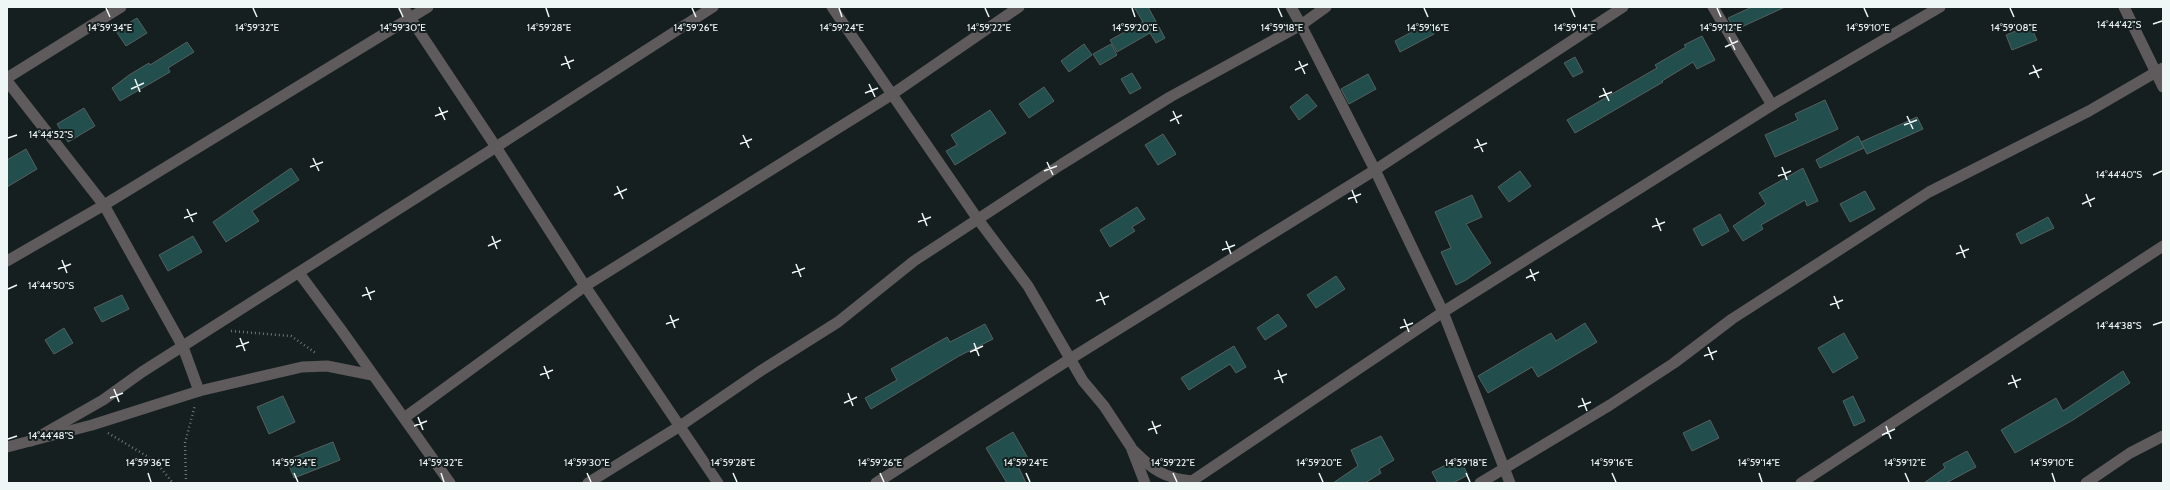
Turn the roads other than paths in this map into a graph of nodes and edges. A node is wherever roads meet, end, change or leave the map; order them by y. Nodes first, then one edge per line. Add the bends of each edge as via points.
1 (121, 7) edge
2 (403, 7) edge
3 (428, 7) edge
4 (713, 7) edge
5 (832, 7) edge
6 (1019, 7) edge
7 (1290, 7) edge
8 (1326, 7) edge
9 (1622, 7) edge
10 (1713, 7) edge
11 (1940, 7) edge
12 (2124, 7) edge
13 (410, 18) junction
14 (1301, 25) junction
15 (2160, 70) edge
16 (7, 78) edge
17 (7, 82) edge
18 (2163, 87) edge
19 (891, 95) junction
20 (1772, 105) junction
21 (496, 147) junction
22 (1375, 170) junction
23 (104, 205) junction
24 (977, 218) junction
25 (2163, 246) edge
26 (7, 261) edge
27 (299, 273) junction
28 (584, 286) junction
29 (1443, 312) junction
30 (183, 347) junction
31 (1070, 359) junction
32 (372, 375) junction
33 (199, 391) junction
34 (404, 418) junction
35 (680, 426) junction
36 (2163, 436) edge
37 (31, 440) junction
38 (7, 447) edge
39 (1131, 447) junction
40 (1503, 468) junction
41 (1190, 482) edge
42 (450, 483) edge
43 (588, 483) edge
44 (718, 483) edge
45 (876, 483) edge
46 (1145, 483) edge
47 (1480, 483) edge
48 (1510, 483) edge
49 (1801, 483) edge
50 (2086, 483) edge

1 - 16 street
2 - 13 street
3 - 13 street
4 - 21 street
5 - 19 street
6 - 19 street
7 - 14 street
8 - 14 street
9 - 22 street
10 - 20 street
11 - 20 street
12 - 15 street
13 - 21 street
13 - 23 street
14 - 22 street
14 - 24 street via 1170,97
15 - 18 street
15 - 40 street via 2089,112 1929,192 1732,319 1674,363 1610,405
17 - 23 street
19 - 24 street
19 - 28 street
20 - 29 street
21 - 27 street
21 - 28 street
22 - 29 street
22 - 31 street
23 - 26 street
23 - 30 street
24 - 31 street via 1028,286
24 - 35 street via 914,261 838,322
25 - 49 street
27 - 30 street
27 - 32 street
28 - 34 street
28 - 35 street
29 - 40 street
29 - 41 street
30 - 33 street
30 - 37 street via 103,400
31 - 39 street
31 - 45 street
32 - 33 street via 327,366 302,367
32 - 34 street
33 - 37 street via 92,425
34 - 42 street
35 - 43 street
35 - 44 street
36 - 50 street via 2130,453
37 - 38 street
39 - 41 street via 1162,474
39 - 46 street
40 - 47 street
40 - 48 street

